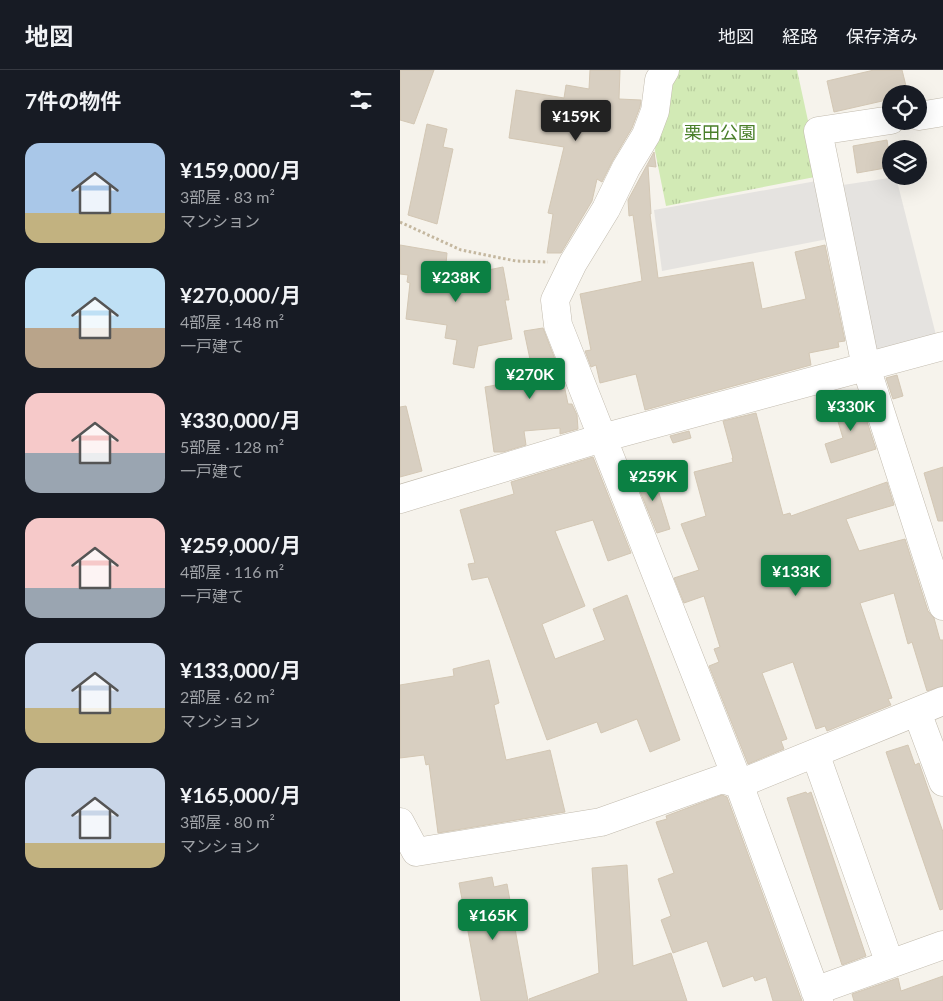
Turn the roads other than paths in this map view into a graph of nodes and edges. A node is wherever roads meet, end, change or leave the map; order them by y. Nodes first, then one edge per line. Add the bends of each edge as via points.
1 (665, 70) edge
2 (943, 112) edge
3 (927, 115) edge
4 (882, 121) edge
5 (943, 346) edge
6 (866, 367) junction
7 (602, 438) junction
8 (400, 499) edge
9 (943, 606) edge
10 (943, 701) edge
11 (917, 712) junction
12 (815, 753) junction
13 (943, 782) edge
14 (739, 784) junction
15 (400, 822) edge
16 (943, 945) edge
17 (890, 964) junction
18 (817, 996) edge

1 - 7 street via 659,80 655,111 646,135 554,300 558,325
2 - 3 street
4 - 6 street via 818,131
5 - 6 street
6 - 7 street
6 - 9 street
7 - 8 street
7 - 14 street
10 - 11 street
11 - 12 street
11 - 13 street
12 - 14 street
12 - 17 street
14 - 15 street via 722,779 601,822 416,852
14 - 18 street
16 - 17 street
17 - 18 street

